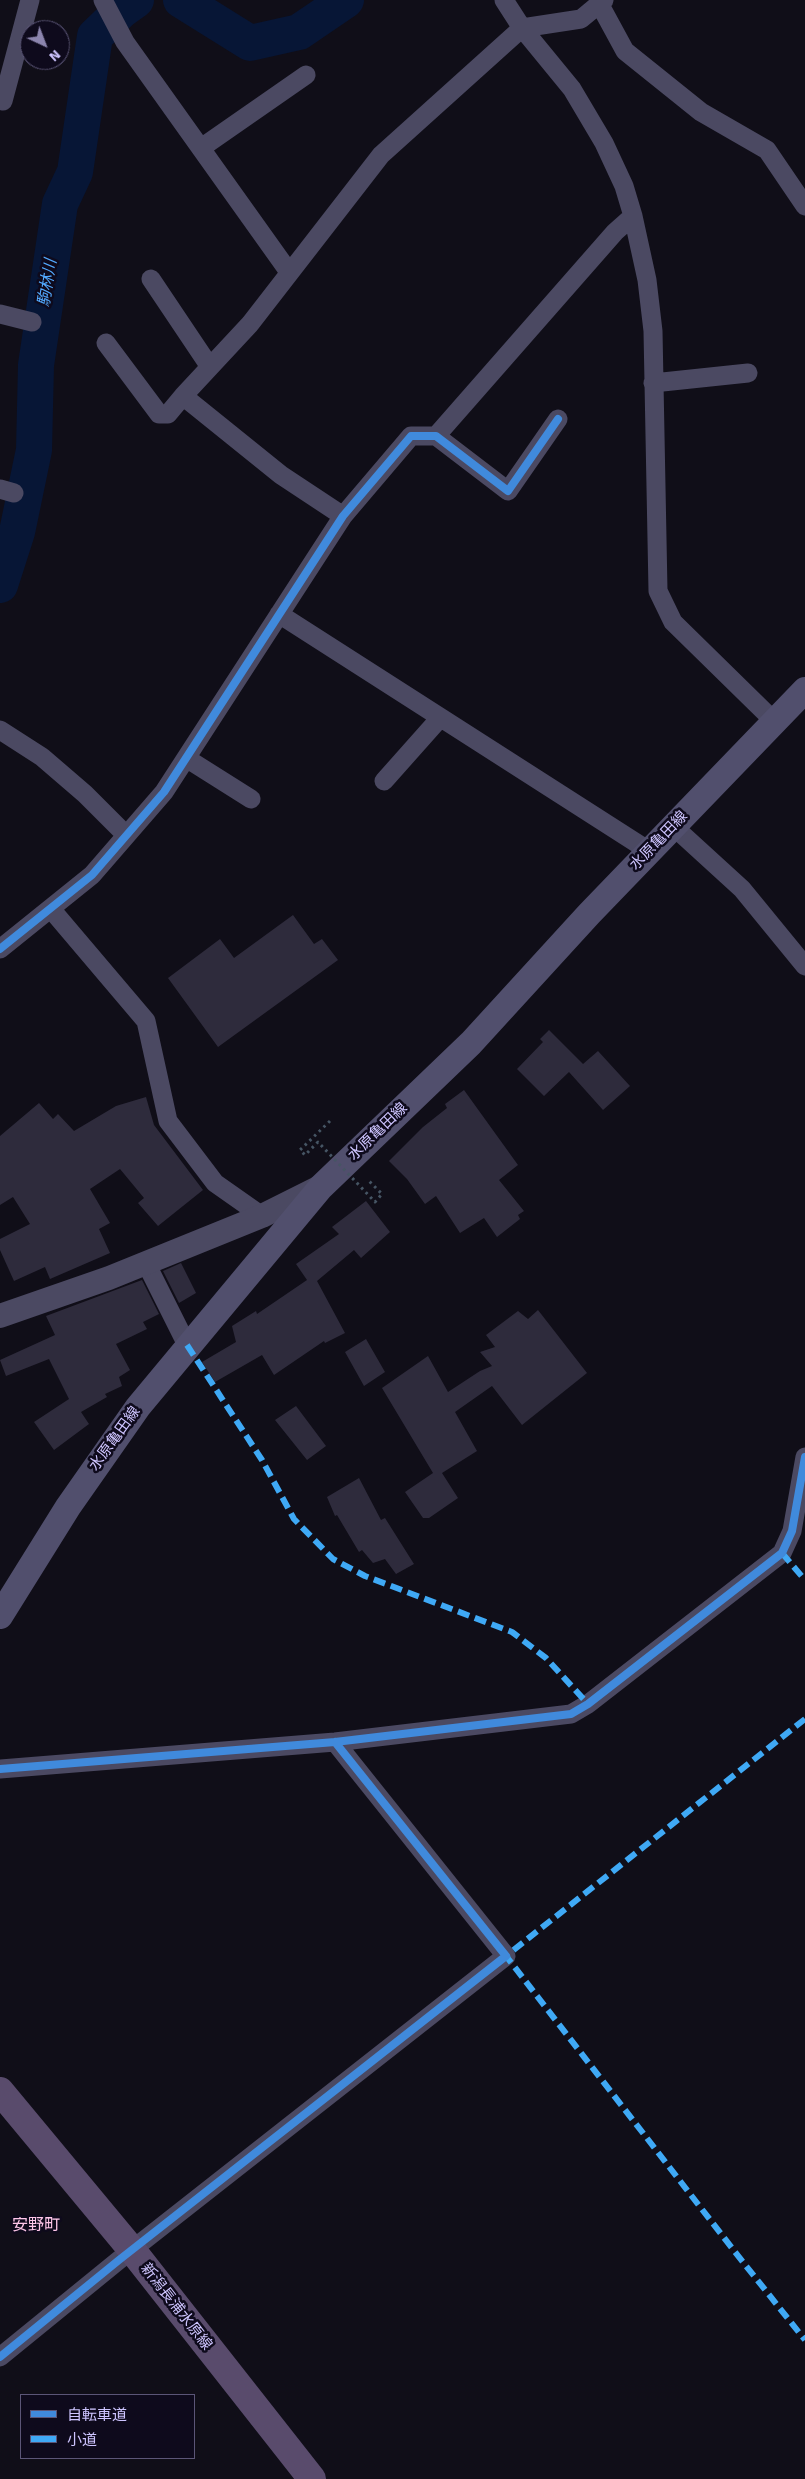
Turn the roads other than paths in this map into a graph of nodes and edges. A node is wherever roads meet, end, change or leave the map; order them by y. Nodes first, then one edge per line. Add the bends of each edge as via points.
1 (30, 0) edge
2 (504, 0) edge
3 (105, 3) edge
4 (602, 3) edge
5 (522, 28) junction
6 (306, 75) dead end
7 (3, 100) dead end
8 (201, 148) junction
9 (805, 206) edge
10 (633, 216) junction
11 (289, 272) junction
12 (151, 279) dead end
13 (0, 314) edge
14 (32, 322) dead end
15 (106, 344) dead end
16 (210, 367) junction
17 (748, 373) dead end
18 (653, 384) junction
19 (183, 396) junction
20 (558, 419) dead end
21 (436, 436) junction
22 (343, 516) junction
23 (279, 614) junction
24 (805, 690) edge
25 (440, 718) junction
26 (775, 722) junction
27 (0, 730) edge
28 (186, 758) junction
29 (384, 781) dead end
30 (251, 799) dead end
31 (673, 826) junction
32 (125, 834) junction
33 (649, 852) junction
34 (51, 909) junction
35 (0, 949) edge
36 (805, 966) edge
37 (321, 1187) junction
38 (262, 1216) junction
39 (146, 1263) junction
40 (0, 1316) edge
41 (187, 1345) junction
42 (805, 1457) edge
43 (0, 1616) edge
44 (335, 1742) junction
45 (0, 1769) edge
46 (0, 2091) edge
47 (132, 2250) junction
48 (0, 2357) edge
49 (312, 2479) edge

1 - 7 street
2 - 5 street
3 - 8 street via 125,42
4 - 5 street via 581,19
4 - 9 street via 625,51 701,112 767,150
5 - 10 street via 572,89 604,143 624,186
5 - 11 street via 381,155
6 - 8 street
8 - 11 street
10 - 18 street via 647,280 653,331
10 - 21 street via 615,232
11 - 16 street via 250,324
12 - 16 street
13 - 14 street
15 - 19 street via 159,414 168,414
16 - 19 street
17 - 18 street
18 - 26 street via 658,590 673,622
19 - 22 street via 281,475
20 - 21 street via 508,491
21 - 22 street via 411,436
22 - 23 street
23 - 25 street
23 - 28 street
24 - 26 main road, 水原亀田線
25 - 29 street
25 - 33 street
26 - 31 main road, 水原亀田線
27 - 32 street via 42,757 86,794
28 - 30 street
28 - 32 street via 164,792
31 - 33 main road, 水原亀田線
31 - 36 street via 742,889
32 - 34 street via 92,875
33 - 37 main road, 水原亀田線 via 538,967 471,1043
34 - 35 street
34 - 38 street via 146,1021 168,1121 215,1183
37 - 38 street
37 - 41 main road, 水原亀田線
38 - 39 street
39 - 40 street
39 - 41 street
41 - 43 main road, 水原亀田線 via 104,1452
42 - 44 street via 792,1531 782,1553 588,1704 571,1714
44 - 45 street
44 - 47 street via 506,1956
46 - 47 main road, 新潟長浦水原線
47 - 48 street
47 - 49 main road, 新潟長浦水原線

